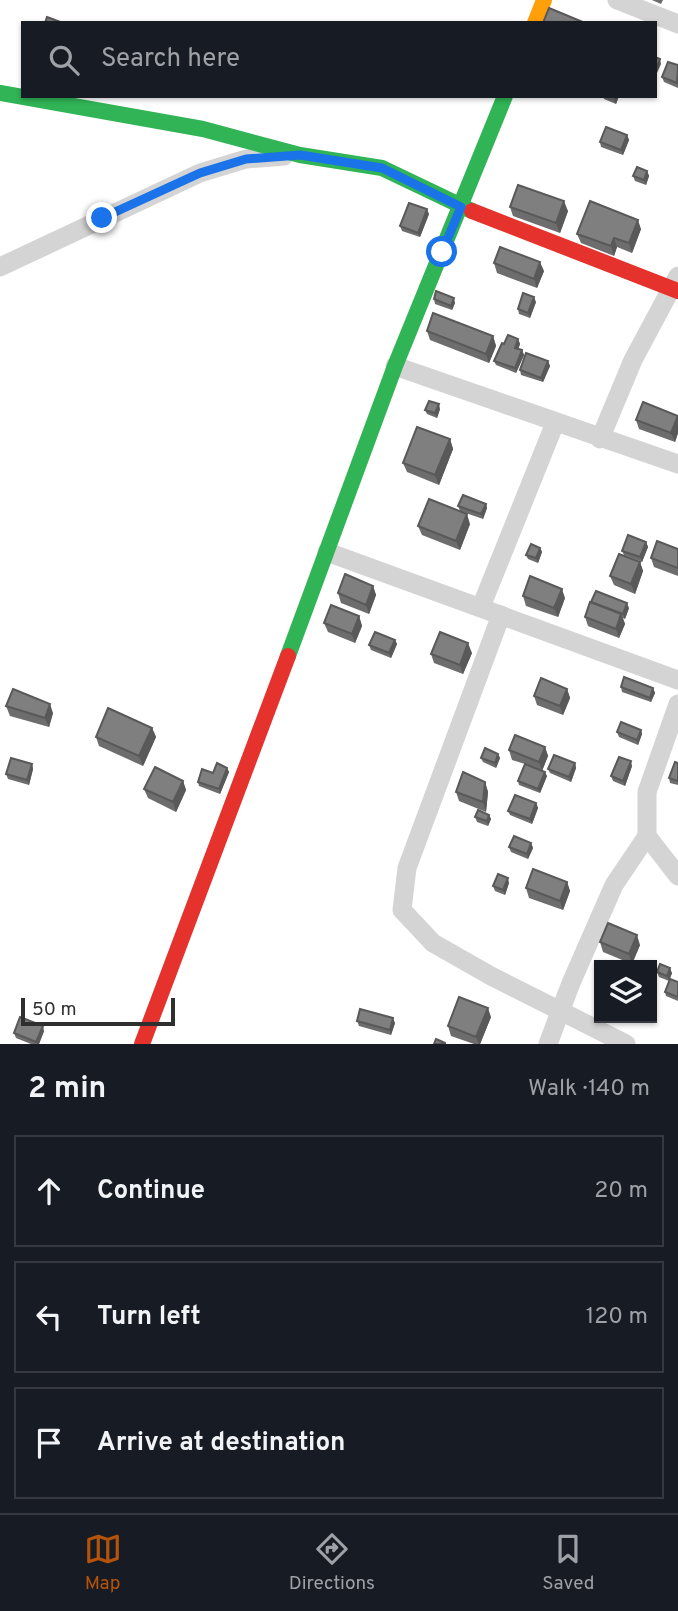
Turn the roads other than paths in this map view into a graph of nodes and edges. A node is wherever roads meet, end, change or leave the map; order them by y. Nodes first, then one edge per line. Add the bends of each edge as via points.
1 (544, 0) edge
2 (617, 0) edge
3 (536, 21) edge
4 (678, 24) edge
5 (0, 93) edge
6 (21, 97) edge
7 (28, 98) edge
8 (504, 98) edge
9 (300, 155) junction
10 (461, 207) junction
11 (0, 267) edge
12 (676, 285) edge
13 (394, 366) junction
14 (555, 423) junction
15 (600, 439) junction
16 (678, 464) edge
17 (327, 552) junction
18 (481, 607) junction
19 (501, 615) junction
20 (678, 680) edge
21 (678, 704) edge
22 (648, 836) junction
23 (678, 876) edge
24 (560, 1013) junction
25 (142, 1044) edge
26 (548, 1044) edge
27 (626, 1044) edge

1 - 3 street
2 - 4 street
5 - 6 street
7 - 9 street via 203,129
8 - 10 street
9 - 10 street via 382,168
9 - 11 street via 246,159 200,173
10 - 12 street
10 - 13 street
12 - 15 street via 633,360
13 - 14 street
13 - 17 street
14 - 15 street
14 - 18 street
15 - 16 street
17 - 18 street
17 - 25 street
18 - 19 street
19 - 20 street
19 - 24 street via 407,868 401,911 433,943
21 - 22 street via 647,792
22 - 23 street
22 - 24 street via 614,885
24 - 26 street
24 - 27 street

